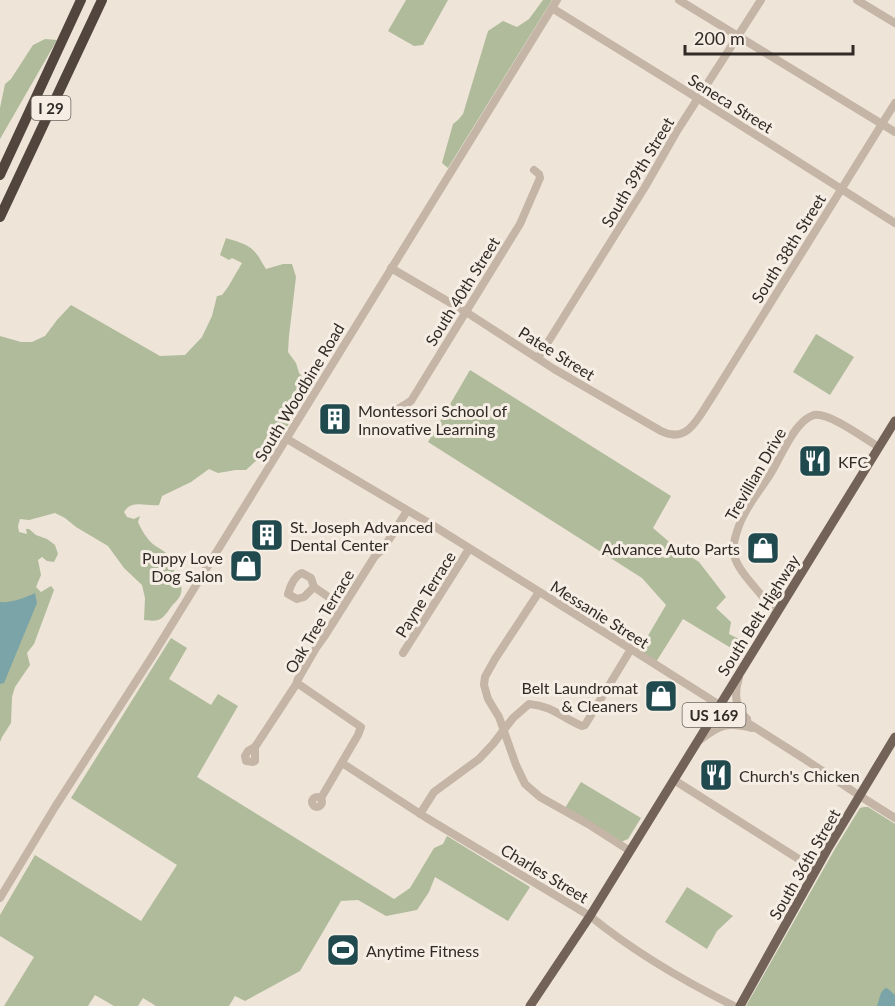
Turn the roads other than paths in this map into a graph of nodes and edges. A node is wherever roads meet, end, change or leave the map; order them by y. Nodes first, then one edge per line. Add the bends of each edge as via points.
1 (81, 0) edge
2 (102, 0) edge
3 (557, 0) edge
4 (680, 0) edge
5 (761, 0) edge
6 (857, 0) edge
7 (552, 8) junction
8 (895, 23) edge
9 (738, 36) junction
10 (699, 99) junction
11 (895, 103) edge
12 (882, 124) junction
13 (895, 132) edge
14 (534, 170) dead end
15 (0, 175) edge
16 (842, 188) junction
17 (0, 217) edge
18 (895, 223) edge
19 (391, 268) junction
20 (466, 312) junction
21 (538, 358) junction
22 (705, 408) joint
23 (386, 413) dead end
24 (895, 421) edge
25 (287, 438) junction
26 (879, 447) junction
27 (407, 511) junction
28 (469, 549) junction
29 (314, 587) dead end
30 (539, 592) junction
31 (343, 607) junction
32 (776, 615) junction
33 (631, 649) junction
34 (403, 653) dead end
35 (741, 670) junction
36 (297, 683) junction
37 (720, 705) junction
38 (504, 729) junction
39 (759, 730) junction
40 (895, 737) edge
41 (697, 742) junction
42 (255, 747) dead end
43 (342, 763) junction
44 (674, 780) junction
45 (860, 796) junction
46 (321, 798) dead end
47 (420, 814) junction
48 (895, 818) edge
49 (630, 851) junction
50 (816, 870) junction
51 (0, 898) edge
52 (590, 916) junction
53 (530, 1006) edge
54 (734, 1006) edge
55 (740, 1006) edge

1 - 15 highway, I 29
2 - 17 highway, I 29
3 - 7 street, South Woodbine Road
4 - 9 street
5 - 9 street, South 39th Street
6 - 8 street
7 - 10 street, Seneca Street
7 - 19 street, South Woodbine Road
9 - 10 street, South 39th Street
9 - 12 street
10 - 16 street, Seneca Street
10 - 21 street, South 39th Street
11 - 12 street, South 38th Street
12 - 13 street
12 - 16 street, South 38th Street
14 - 20 street, South 40th Street via 540,178 520,224
16 - 18 street, Seneca Street
16 - 22 street, South 38th Street
19 - 20 street, Patee Street
19 - 25 street, South Woodbine Road
20 - 21 street, Patee Street
20 - 23 street, South 40th Street via 411,401
21 - 22 street, Patee Street via 668,434 680,435 691,428
24 - 26 main road, South Belt Highway / US 169
25 - 27 street, Messanie Street
25 - 51 street, South Woodbine Road
26 - 32 main road, South Belt Highway / US 169
26 - 32 street, Trevillian Drive via 826,416 808,418 798,427 745,512 734,542 734,557
27 - 28 street, Messanie Street
27 - 31 street, Oak Tree Terrace
28 - 30 street, Messanie Street
28 - 34 street, Payne Terrace
29 - 31 street
30 - 33 street, Messanie Street
30 - 38 street via 485,676 488,699
31 - 36 street, Oak Tree Terrace
32 - 35 main road, South Belt Highway / US 169
33 - 37 street, Messanie Street
33 - 38 street via 585,725 529,704
35 - 37 main road, South Belt Highway / US 169
35 - 39 street via 736,701 744,717
36 - 42 street, Oak Tree Terrace
36 - 43 street via 361,727
37 - 39 street, Messanie Street
37 - 41 main road, South Belt Highway / US 169
38 - 47 street via 479,759 434,792
38 - 49 street via 525,784
39 - 41 street via 736,724 722,726
39 - 45 street, Messanie Street
40 - 45 main road, South 36th Street
41 - 44 main road, South Belt Highway / US 169
43 - 46 street
43 - 47 street, Charles Street
44 - 49 main road, South Belt Highway / US 169
44 - 50 street
45 - 48 street, Messanie Street
45 - 50 main road, South 36th Street
47 - 52 street, Charles Street
49 - 52 main road, South Belt Highway / US 169
50 - 55 main road, South 36th Street
52 - 53 main road, South Belt Highway / US 169
52 - 54 street, Charles Street via 663,967

